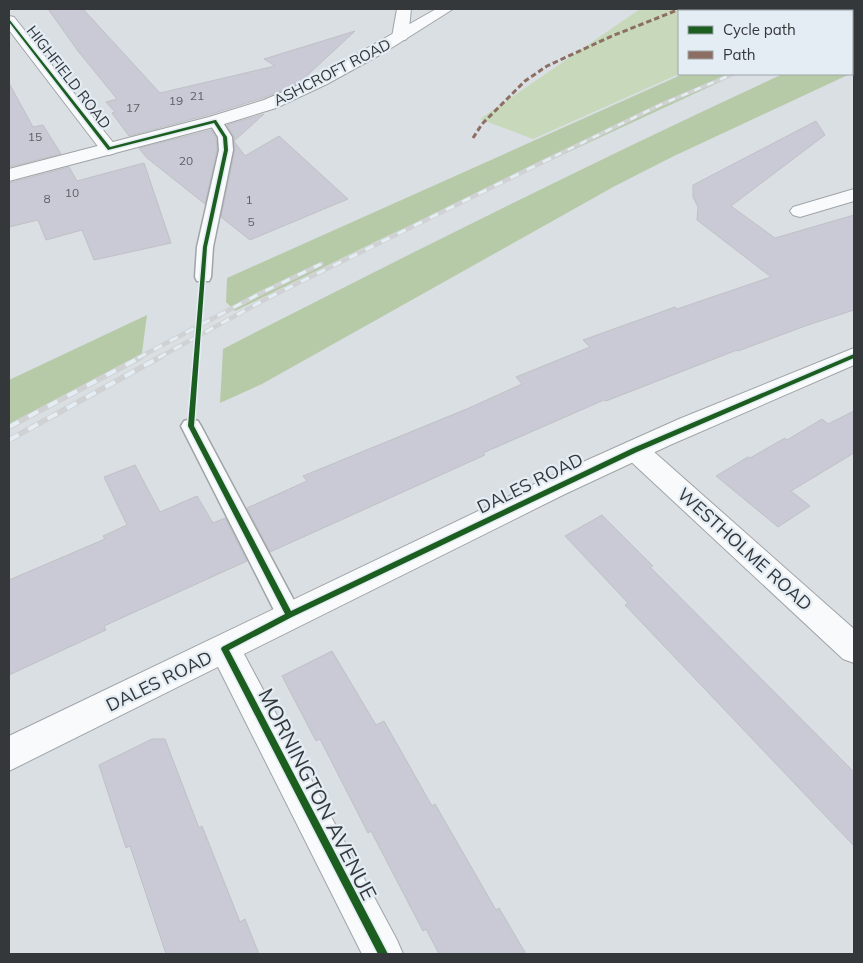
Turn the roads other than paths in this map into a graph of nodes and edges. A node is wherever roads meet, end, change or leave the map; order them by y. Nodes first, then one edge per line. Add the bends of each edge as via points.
1 (404, 9) edge
2 (446, 9) edge
3 (9, 20) edge
4 (400, 37) junction
5 (215, 122) junction
6 (109, 149) junction
7 (9, 175) edge
8 (854, 194) edge
9 (800, 211) dead end
10 (203, 277) dead end
11 (854, 356) edge
12 (191, 426) dead end
13 (635, 450) junction
14 (289, 615) junction
15 (225, 649) junction
16 (854, 649) edge
17 (9, 754) edge
18 (383, 954) edge

1 - 4 street
2 - 4 street, ASHCROFT ROAD
3 - 6 street, HIGHFIELD ROAD
4 - 5 street, ASHCROFT ROAD via 292,95
5 - 6 street, ASHCROFT ROAD
5 - 10 lane via 225,137 226,150 205,248
6 - 7 street, ASHCROFT ROAD
8 - 9 street
11 - 13 street, DALES ROAD
12 - 14 lane
13 - 14 street, DALES ROAD
13 - 16 street, WESTHOLME ROAD
14 - 15 street, DALES ROAD
15 - 17 street, DALES ROAD
15 - 18 street, MORNINGTON AVENUE

